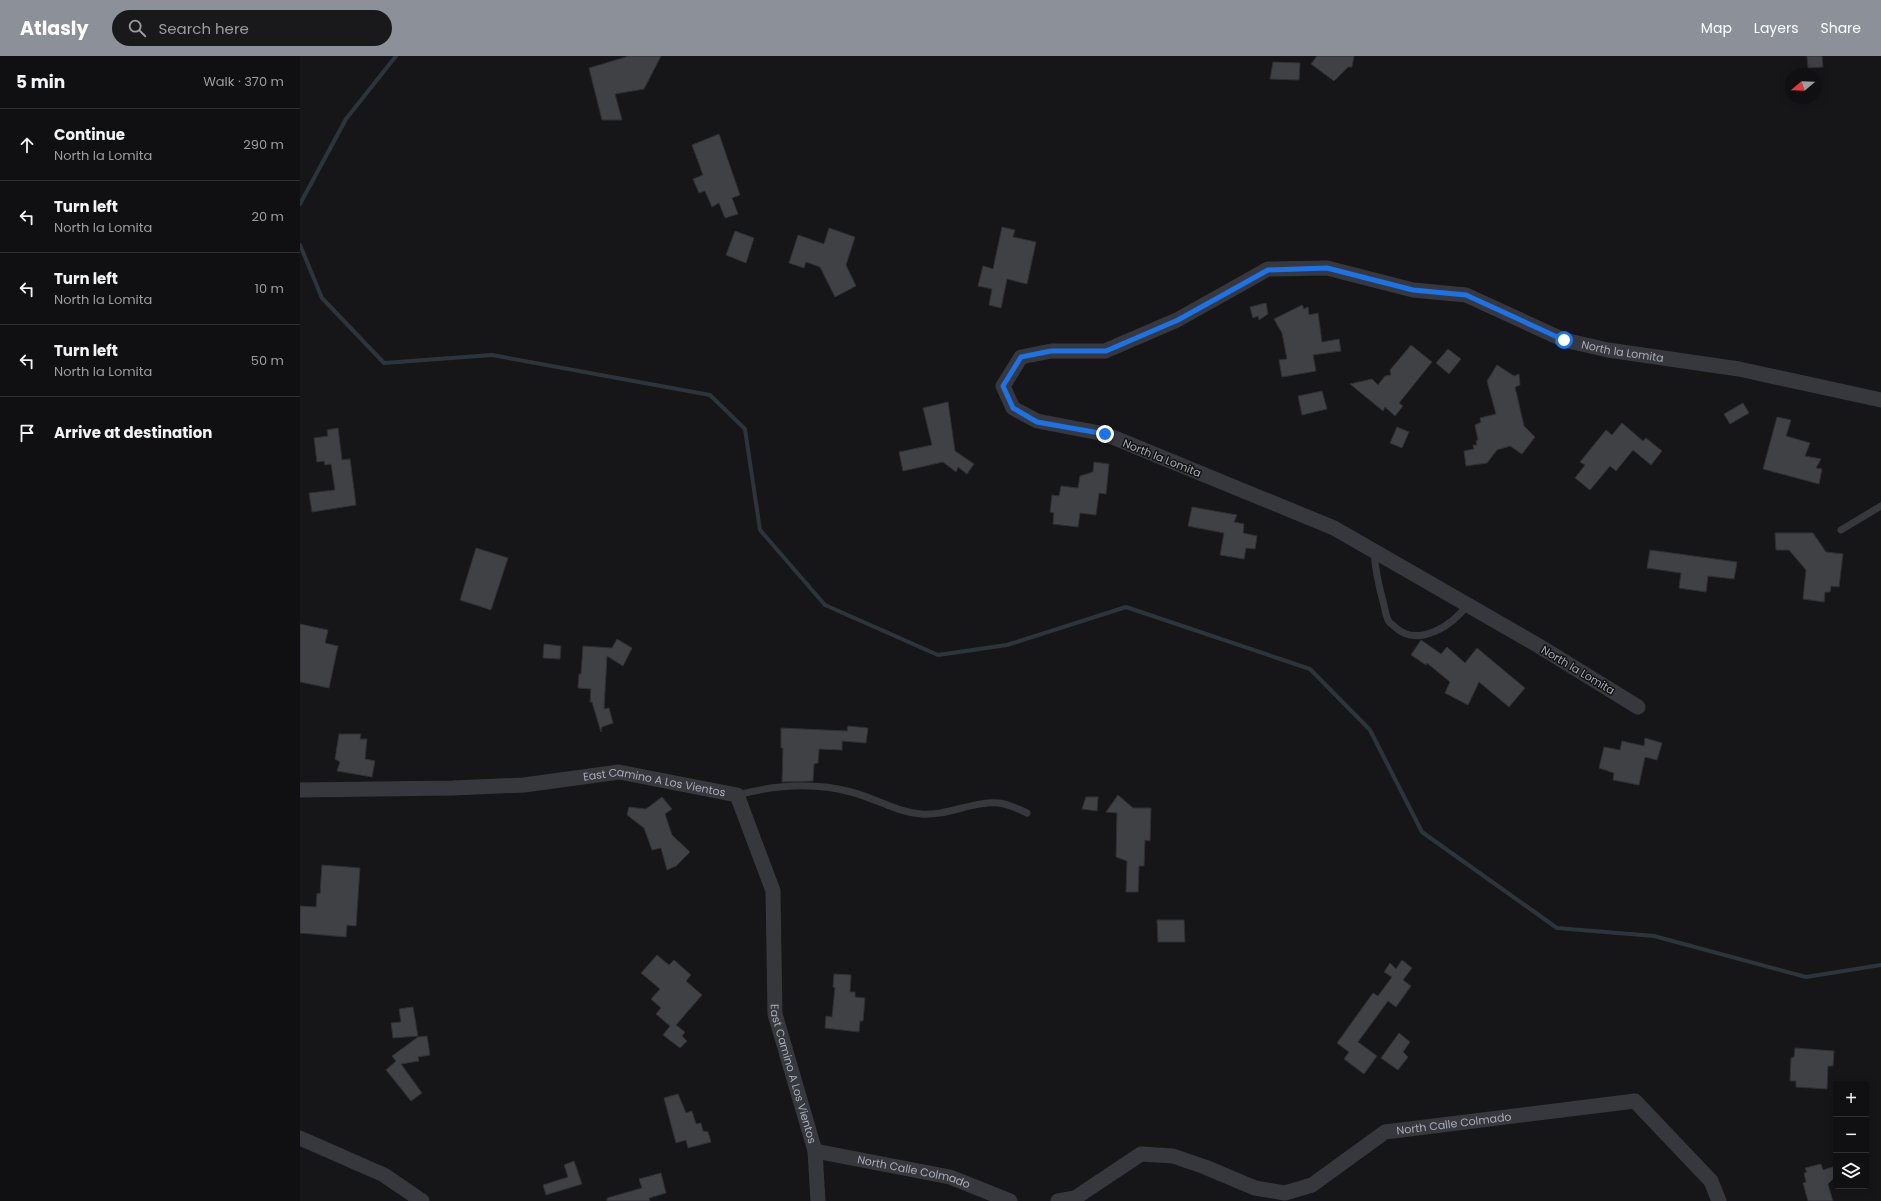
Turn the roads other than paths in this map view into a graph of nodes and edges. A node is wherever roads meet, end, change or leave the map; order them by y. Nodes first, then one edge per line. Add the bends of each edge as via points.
1 (1881, 400) edge
2 (1881, 506) edge
3 (1841, 530) dead end
4 (1374, 551) junction
5 (1467, 605) junction
6 (1638, 707) dead end
7 (300, 790) edge
8 (737, 795) junction
9 (1027, 813) dead end
10 (300, 1138) edge
11 (816, 1151) junction
12 (422, 1201) edge
13 (818, 1201) edge
14 (1010, 1201) edge
15 (1058, 1201) edge
16 (1719, 1201) edge

1 - 4 street, North la Lomita via 1739,369 1608,350 1564,340 1466,295 1413,290 1327,268 1268,270 1178,320 1106,351 1051,351 1021,357 1003,386 1013,408 1037,422 1105,434 1334,528
2 - 3 lane
4 - 5 street, North la Lomita
4 - 5 lane via 1375,573 1388,621 1400,632 1413,635 1430,634 1461,615
5 - 6 street, North la Lomita
7 - 8 street, East Camino A Los Vientos via 524,785 619,772
8 - 9 lane via 763,788 804,786 852,792 898,809 920,814 941,814 986,803 1000,803
8 - 11 street, East Camino A Los Vientos via 773,891 775,1014
10 - 12 street via 384,1175
11 - 13 street, East Camino A Los Vientos
11 - 14 street, North Calle Colmado via 950,1178
15 - 16 street, North Calle Colmado via 1075,1198 1141,1154 1173,1156 1255,1188 1285,1193 1312,1185 1385,1132 1635,1101 1711,1181

